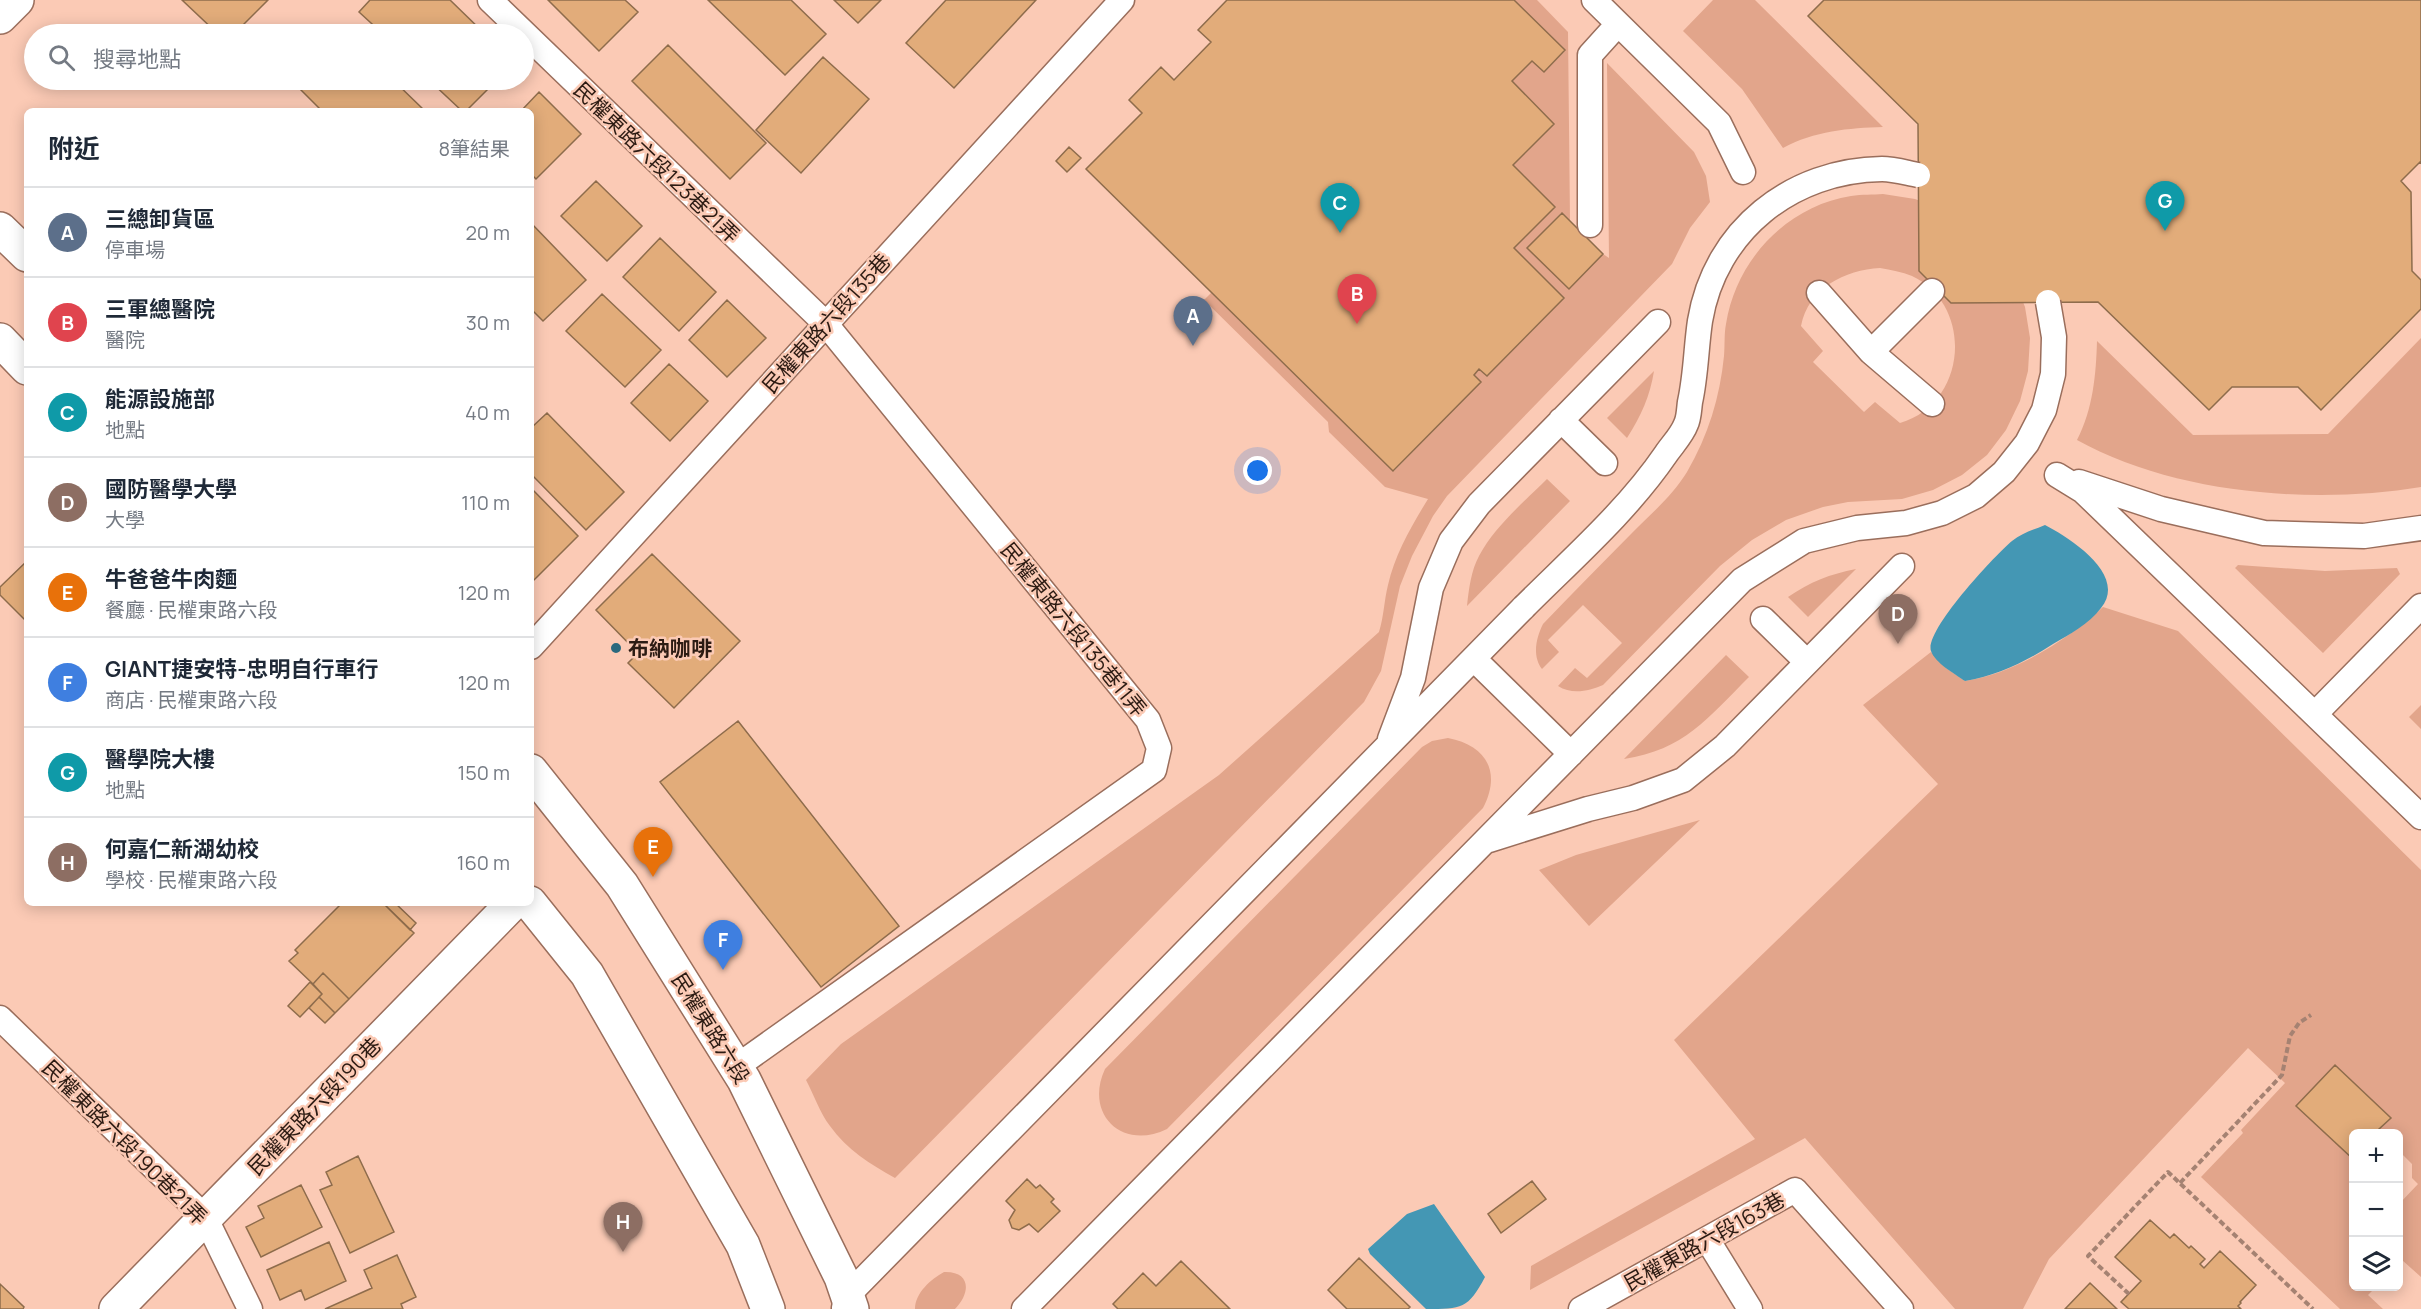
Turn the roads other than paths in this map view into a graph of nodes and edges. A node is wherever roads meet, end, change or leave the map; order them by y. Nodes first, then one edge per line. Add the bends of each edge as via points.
1 (17, 0) edge
2 (490, 0) edge
3 (1122, 0) edge
4 (1594, 0) edge
5 (0, 17) edge
6 (515, 24) edge
7 (1618, 24) junction
8 (534, 42) edge
9 (1743, 172) dead end
10 (1918, 175) dead end
11 (1590, 225) dead end
12 (0, 228) edge
13 (24, 252) edge
14 (1932, 291) dead end
15 (1819, 293) dead end
16 (2049, 302) dead end
17 (1658, 322) dead end
18 (825, 323) junction
19 (0, 340) edge
20 (1871, 352) junction
21 (24, 365) edge
22 (1932, 404) dead end
23 (1562, 420) junction
24 (1605, 463) dead end
25 (2421, 528) edge
26 (1902, 566) dead end
27 (2421, 606) edge
28 (1763, 619) dead end
29 (534, 644) edge
30 (1474, 659) junction
31 (1807, 662) junction
32 (2315, 714) junction
33 (1387, 747) junction
34 (1571, 754) junction
35 (534, 775) edge
36 (2421, 817) edge
37 (1484, 842) junction
38 (510, 906) edge
39 (532, 906) edge
40 (0, 1018) edge
41 (736, 1067) junction
42 (205, 1217) junction
43 (1707, 1239) junction
44 (847, 1305) edge
45 (116, 1309) edge
46 (250, 1309) edge
47 (768, 1309) edge
48 (1024, 1309) edge
49 (1581, 1309) edge
50 (1750, 1309) edge
51 (1901, 1309) edge

1 - 5 main road
2 - 6 lane, 民權東路六段123巷21弄
3 - 18 lane, 民權東路六段135巷
4 - 7 lane
7 - 9 lane via 1719,123
7 - 11 lane via 1590,55
8 - 18 lane, 民權東路六段123巷21弄
10 - 30 lane, bridge via 1884,169 1847,172 1811,181 1778,198 1749,222 1726,251 1710,284 1700,320 1686,424 1645,484
12 - 13 main road
14 - 20 lane
15 - 20 lane
16 - 34 lane, bridge via 2055,337 2053,374 2044,410 2027,443 2004,472 1976,496 1942,513 1804,541 1742,580
17 - 23 lane
18 - 29 lane, 民權東路六段135巷
18 - 41 lane, 民權東路六段135巷11弄 via 1148,720 1159,748 1154,770
19 - 21 main road
20 - 22 lane
23 - 24 lane
23 - 33 lane via 1479,504 1451,541 1431,588 1413,678
25 - 32 lane via 2364,536 2264,533 2161,509 2056,475 2083,491
26 - 31 lane
27 - 32 lane
28 - 31 lane
30 - 33 lane
30 - 34 lane
31 - 37 lane via 1725,746 1683,780
32 - 36 lane
33 - 44 lane
34 - 37 lane
35 - 41 main road, 民權東路六段 via 622,885
37 - 48 lane
38 - 42 main road, 民權東路六段190巷
39 - 47 main road via 587,974 743,1245
40 - 42 lane, 民權東路六段190巷21弄
41 - 44 main road, 民權東路六段 via 841,1276
42 - 45 main road, 民權東路六段190巷
42 - 46 lane, 民權東路六段190巷21弄
43 - 49 lane, 民權東路六段163巷
43 - 50 lane
43 - 51 lane, 民權東路六段163巷 via 1795,1190

